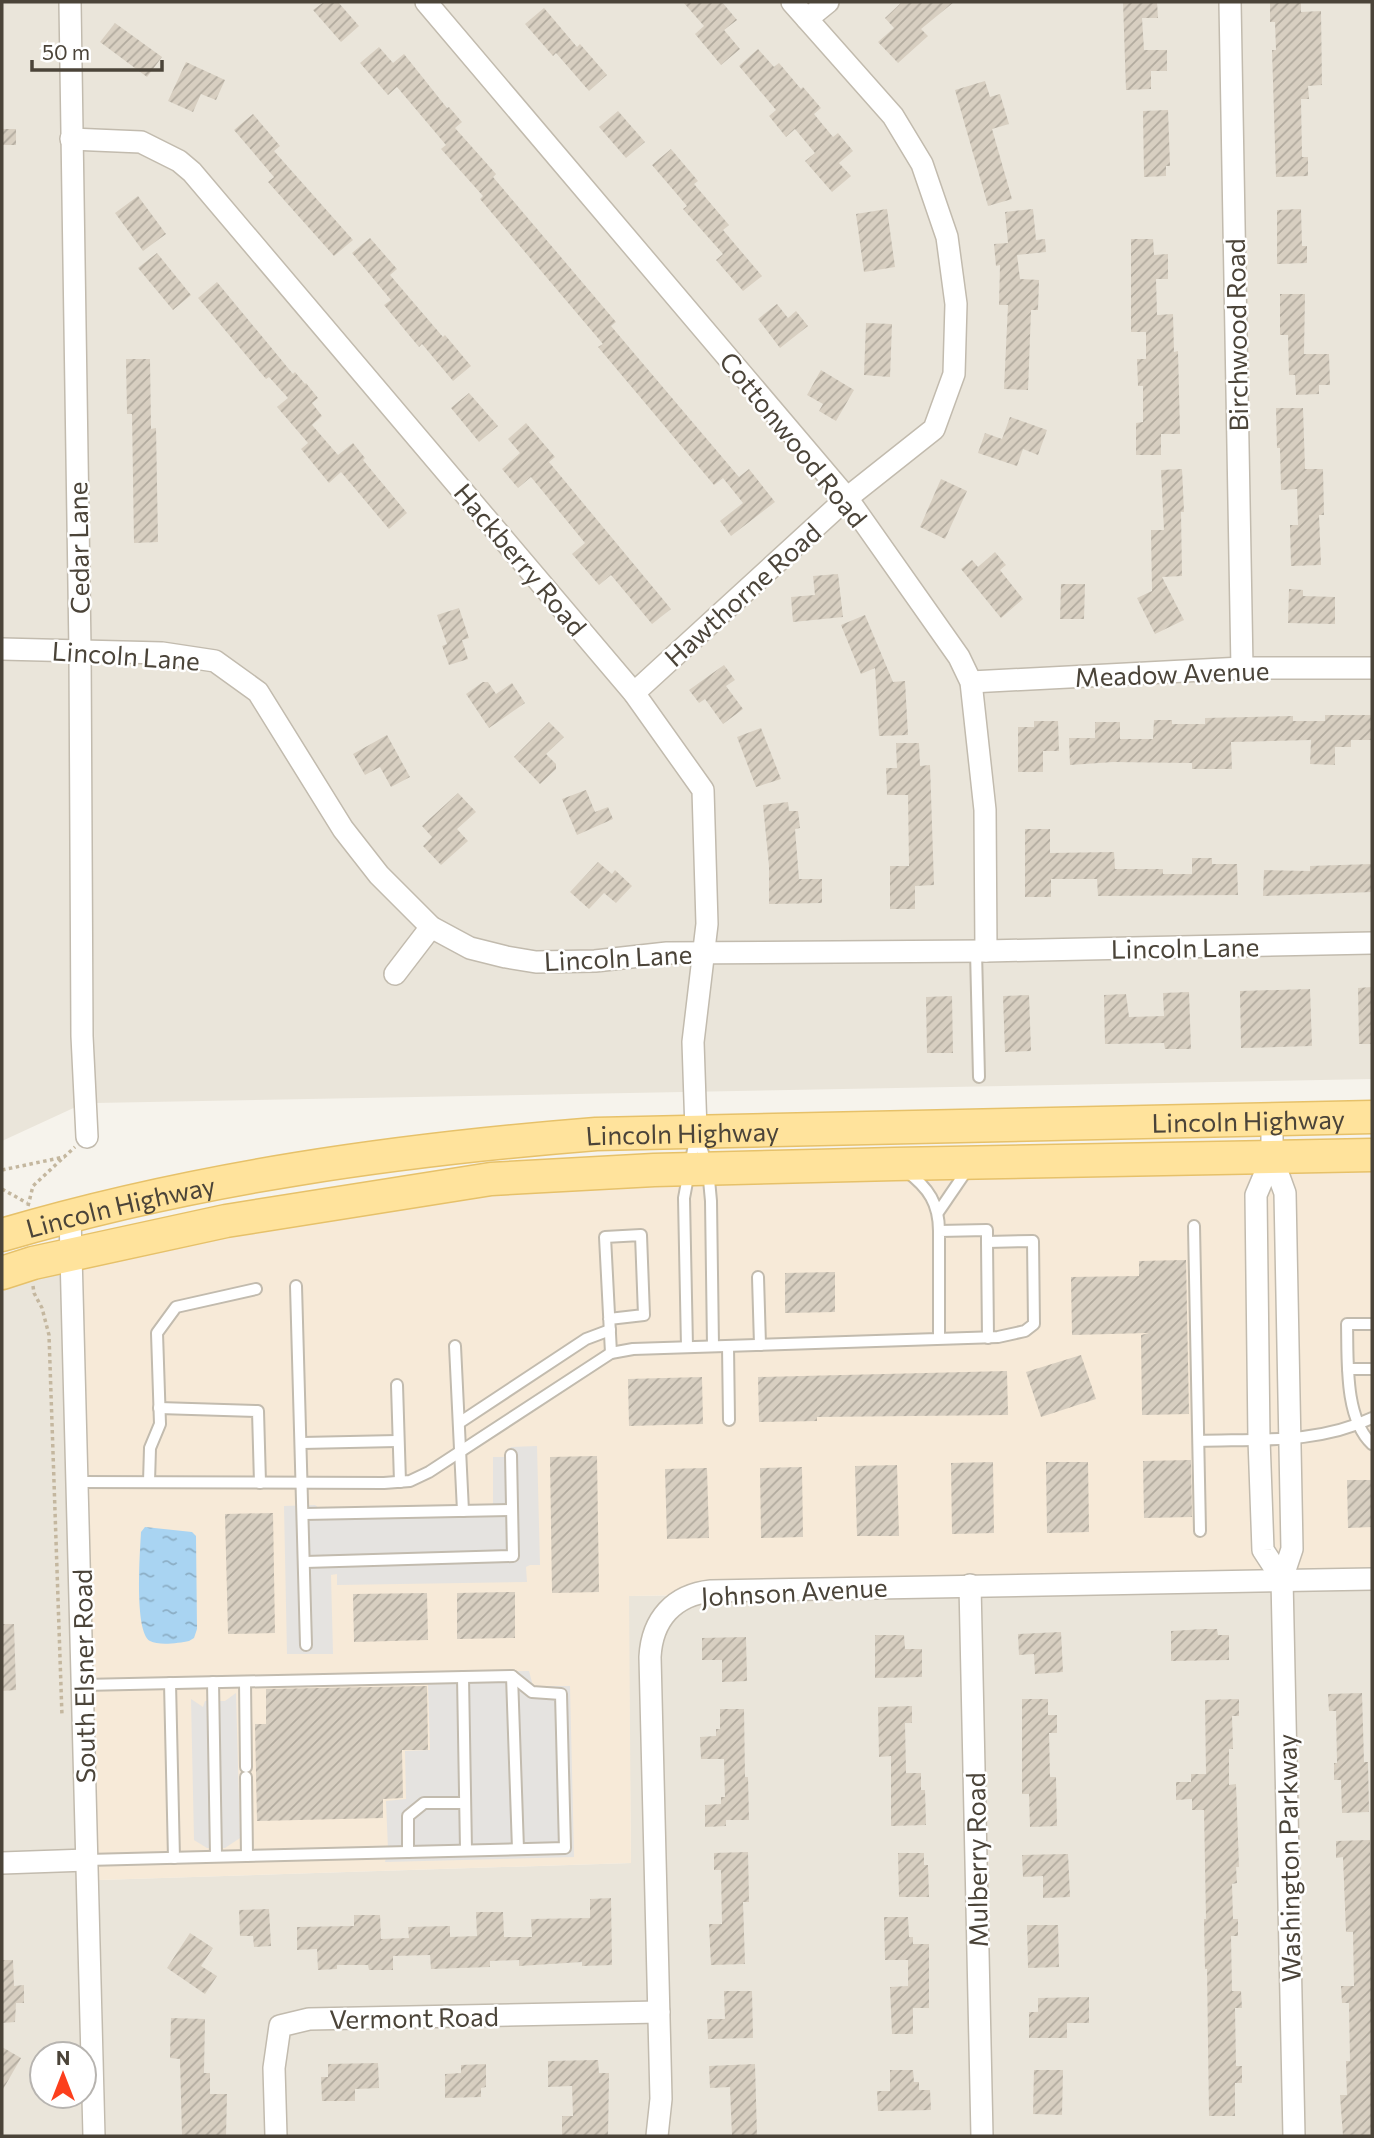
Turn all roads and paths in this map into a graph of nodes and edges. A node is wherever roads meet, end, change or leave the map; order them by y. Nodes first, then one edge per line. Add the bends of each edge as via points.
1 (71, 2) edge
2 (426, 2) edge
3 (792, 2) edge
4 (828, 2) edge
5 (1230, 2) edge
6 (807, 19) junction
7 (71, 139) junction
8 (847, 498) junction
9 (2, 649) edge
10 (80, 650) junction
11 (1372, 667) edge
12 (1242, 668) junction
13 (971, 682) junction
14 (634, 692) junction
15 (431, 927) junction
16 (1372, 943) edge
17 (981, 951) junction
18 (705, 953) junction
19 (395, 974) dead end
20 (979, 1077) dead end
21 (1372, 1117) edge
22 (1272, 1120) junction
23 (696, 1131) junction
24 (87, 1137) joint
25 (1372, 1156) edge
26 (64, 1157) junction
27 (1272, 1157) junction
28 (974, 1162) junction
29 (895, 1164) junction
30 (699, 1169) junction
31 (2, 1170) edge
32 (2, 1189) edge
33 (939, 1211) junction
34 (70, 1216) junction
35 (1194, 1226) dead end
36 (939, 1231) junction
37 (2, 1235) edge
38 (988, 1242) junction
39 (71, 1254) junction
40 (2, 1273) edge
41 (758, 1277) dead end
42 (296, 1286) dead end
43 (256, 1289) dead end
44 (34, 1293) dead end
45 (610, 1324) junction
46 (1372, 1324) edge
47 (988, 1338) junction
48 (939, 1339) junction
49 (760, 1345) junction
50 (455, 1346) dead end
51 (713, 1346) junction
52 (728, 1346) junction
53 (687, 1347) junction
54 (611, 1353) junction
55 (1348, 1369) junction
56 (1372, 1369) edge
57 (397, 1385) dead end
58 (159, 1408) junction
59 (1372, 1418) edge
60 (729, 1420) dead end
61 (459, 1423) junction
62 (1359, 1424) junction
63 (1259, 1439) junction
64 (1288, 1439) junction
65 (1199, 1440) junction
66 (397, 1441) junction
67 (302, 1443) junction
68 (1372, 1444) edge
69 (460, 1451) junction
70 (511, 1455) dead end
71 (79, 1482) junction
72 (149, 1482) junction
73 (400, 1482) junction
74 (260, 1483) junction
75 (303, 1483) junction
76 (512, 1510) junction
77 (463, 1511) junction
78 (304, 1514) junction
79 (1200, 1531) dead end
80 (305, 1562) junction
81 (1282, 1579) junction
82 (1372, 1579) edge
83 (970, 1584) junction
84 (306, 1645) dead end
85 (512, 1676) junction
86 (463, 1677) junction
87 (213, 1682) junction
88 (245, 1682) junction
89 (170, 1683) junction
90 (83, 1685) junction
91 (62, 1723) dead end
92 (465, 1803) junction
93 (518, 1849) junction
94 (466, 1850) junction
95 (408, 1852) junction
96 (216, 1856) junction
97 (247, 1856) junction
98 (174, 1858) junction
99 (87, 1860) junction
100 (2, 1863) edge
101 (659, 2012) junction
102 (94, 2136) edge
103 (276, 2136) edge
104 (657, 2136) edge
105 (982, 2136) edge
106 (1294, 2136) edge

1 - 7 street, Cedar Lane
2 - 8 street, Cottonwood Road
3 - 6 street, Hawthorne Road
4 - 6 street
5 - 12 street, Birchwood Road
6 - 8 street, Hawthorne Road via 893,116 922,164 947,237 956,304 954,374 934,429
7 - 10 street, Cedar Lane
7 - 14 street, Hackberry Road via 141,142 192,172
8 - 13 street, Cottonwood Road via 959,657
8 - 14 street, Hawthorne Road
9 - 10 street, Lincoln Lane
10 - 15 street, Lincoln Lane via 162,653 215,661 258,692 343,829
10 - 24 street, Cedar Lane via 82,1036
11 - 12 street, Meadow Avenue
12 - 13 street, Meadow Avenue
13 - 17 street, Cottonwood Road via 985,810
14 - 18 street, Hackberry Road via 703,790
15 - 18 street, Lincoln Lane via 470,948 536,962
15 - 19 street
16 - 17 street, Lincoln Lane
17 - 18 street, Lincoln Lane
17 - 20 lane
18 - 23 street, Hackberry Road via 693,1042
21 - 22 main road, Lincoln Highway
22 - 23 main road, Lincoln Highway
22 - 27 street, Washington Parkway
23 - 30 lane
23 - 30 lane
23 - 34 main road, Lincoln Highway via 481,1143 231,1180
24 - 26 path
25 - 27 main road, Lincoln Highway
26 - 31 path
26 - 32 path via 33,1186 27,1203
27 - 28 main road, Lincoln Highway
27 - 63 street, Washington Parkway via 1256,1195
27 - 64 street, Washington Parkway via 1285,1193
28 - 29 main road, Lincoln Highway
28 - 33 lane
29 - 30 main road, Lincoln Highway
29 - 33 lane via 919,1181
30 - 39 main road, Lincoln Highway via 491,1179 226,1221
30 - 51 lane via 711,1201
30 - 53 lane via 684,1198
33 - 36 lane
34 - 37 main road, Lincoln Highway
34 - 39 street, South Elsner Road
35 - 65 lane
36 - 38 lane via 988,1230
36 - 48 lane
38 - 47 lane
38 - 47 lane via 1033,1241 1034,1324 1025,1331
39 - 40 main road, Lincoln Highway
39 - 71 street, South Elsner Road
41 - 49 lane
42 - 67 lane
43 - 58 lane via 176,1307 157,1333
44 - 91 path via 49,1335
45 - 45 lane via 605,1237 641,1236 644,1315
45 - 54 lane
45 - 61 lane
46 - 55 lane via 1347,1324
47 - 48 lane
48 - 49 lane
49 - 52 lane
50 - 61 lane
51 - 52 lane
51 - 53 lane
52 - 60 lane
53 - 54 lane
54 - 69 lane
55 - 56 lane
55 - 62 lane
57 - 66 lane
58 - 72 lane via 160,1424 150,1448
58 - 74 lane via 258,1410
59 - 62 lane
61 - 69 lane
62 - 64 lane via 1329,1434
62 - 68 lane
63 - 64 lane
63 - 65 lane
63 - 81 street, Washington Parkway via 1263,1550
64 - 81 street, Washington Parkway via 1292,1549
65 - 79 lane
66 - 67 lane
66 - 73 lane
67 - 75 lane
69 - 73 lane via 429,1472
69 - 77 lane
70 - 76 lane
71 - 72 lane
71 - 90 street, South Elsner Road
72 - 74 lane
73 - 75 lane
74 - 75 lane
75 - 78 lane
76 - 77 lane
76 - 80 lane via 513,1556
77 - 78 lane
78 - 80 lane
80 - 84 lane
81 - 82 street, Johnson Avenue
81 - 83 street, Johnson Avenue
81 - 106 street, Washington Parkway
83 - 101 street, Johnson Avenue via 711,1591 683,1598 659,1620 650,1657
83 - 105 street, Mulberry Road
85 - 86 lane
85 - 93 lane
85 - 93 lane via 532,1692 561,1694 565,1848
86 - 88 lane
86 - 92 lane
87 - 88 lane
87 - 89 lane
87 - 96 lane
88 - 97 lane
89 - 90 lane
89 - 98 lane
90 - 99 street, South Elsner Road
92 - 94 lane
92 - 95 lane via 418,1806 408,1816
93 - 94 lane
94 - 95 lane
95 - 97 lane
96 - 97 lane
96 - 98 lane
98 - 99 lane
99 - 100 street
99 - 102 street, South Elsner Road
101 - 103 street, Vermont Road via 309,2019 280,2026 274,2068
101 - 104 street, Johnson Avenue

